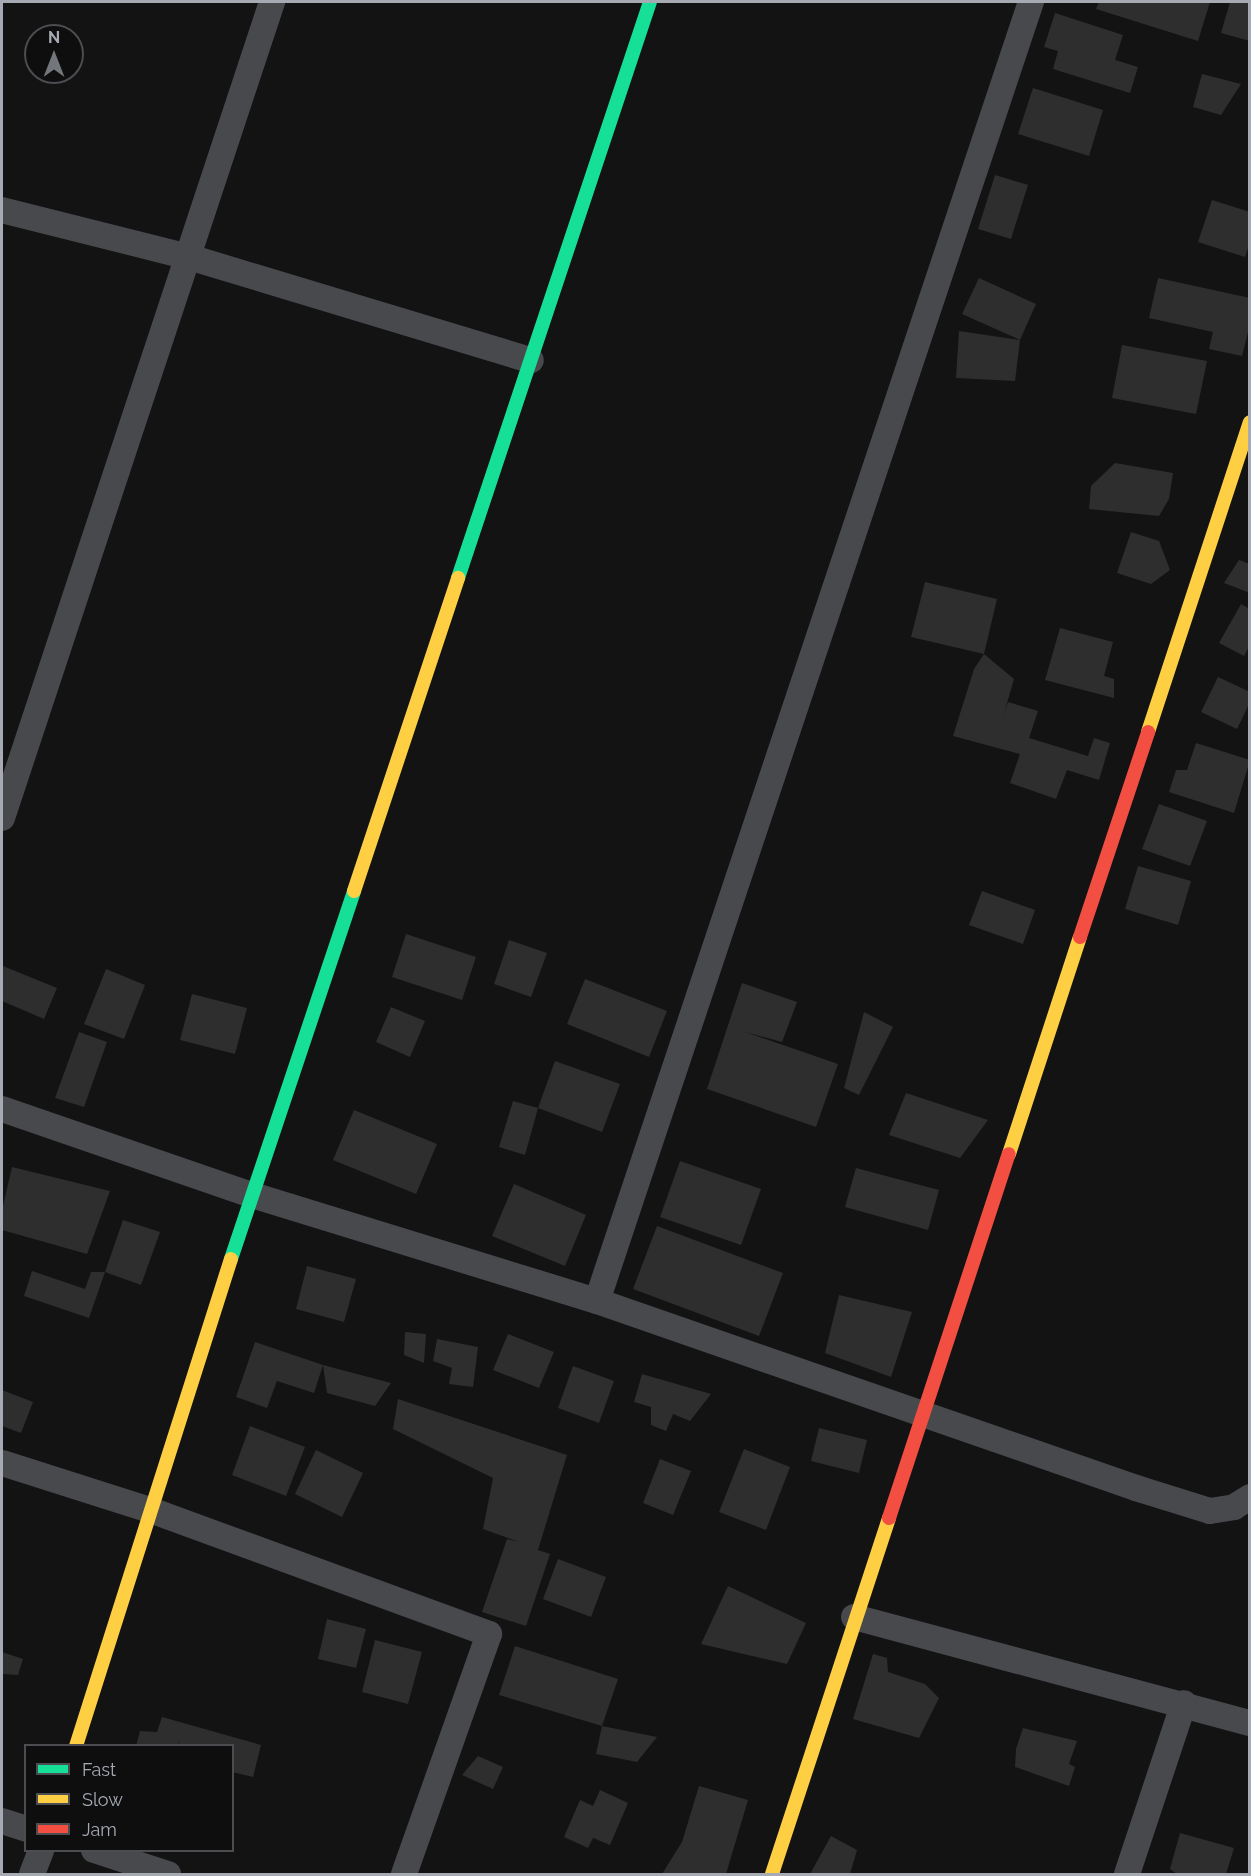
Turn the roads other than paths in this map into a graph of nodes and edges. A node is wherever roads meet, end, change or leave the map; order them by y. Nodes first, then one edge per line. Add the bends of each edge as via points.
1 (272, 2) edge
2 (650, 2) edge
3 (1031, 2) edge
4 (2, 210) edge
5 (189, 257) junction
6 (531, 360) junction
7 (1250, 422) edge
8 (2, 818) edge
9 (2, 1108) edge
10 (252, 1195) junction
11 (597, 1301) junction
12 (923, 1417) junction
13 (2, 1463) edge
14 (1250, 1497) edge
15 (153, 1511) junction
16 (854, 1617) junction
17 (1184, 1703) junction
18 (1250, 1723) edge
19 (77, 1744) edge
20 (2, 1821) edge
21 (24, 1828) edge
22 (41, 1852) edge
23 (97, 1852) edge
24 (32, 1875) edge
25 (168, 1875) edge
26 (404, 1875) edge
27 (772, 1875) edge
28 (1127, 1875) edge

1 - 5 street
2 - 6 street
3 - 11 street
4 - 5 street
5 - 6 street
5 - 8 street
6 - 10 street
7 - 12 street
9 - 10 street
10 - 11 street
10 - 15 street
11 - 12 street
12 - 14 street via 1210,1511 1234,1507
12 - 16 street
13 - 15 street
15 - 19 street
15 - 26 street via 489,1634
16 - 17 street
16 - 27 street
17 - 18 street
17 - 28 street
20 - 21 street
22 - 24 street
23 - 25 street

